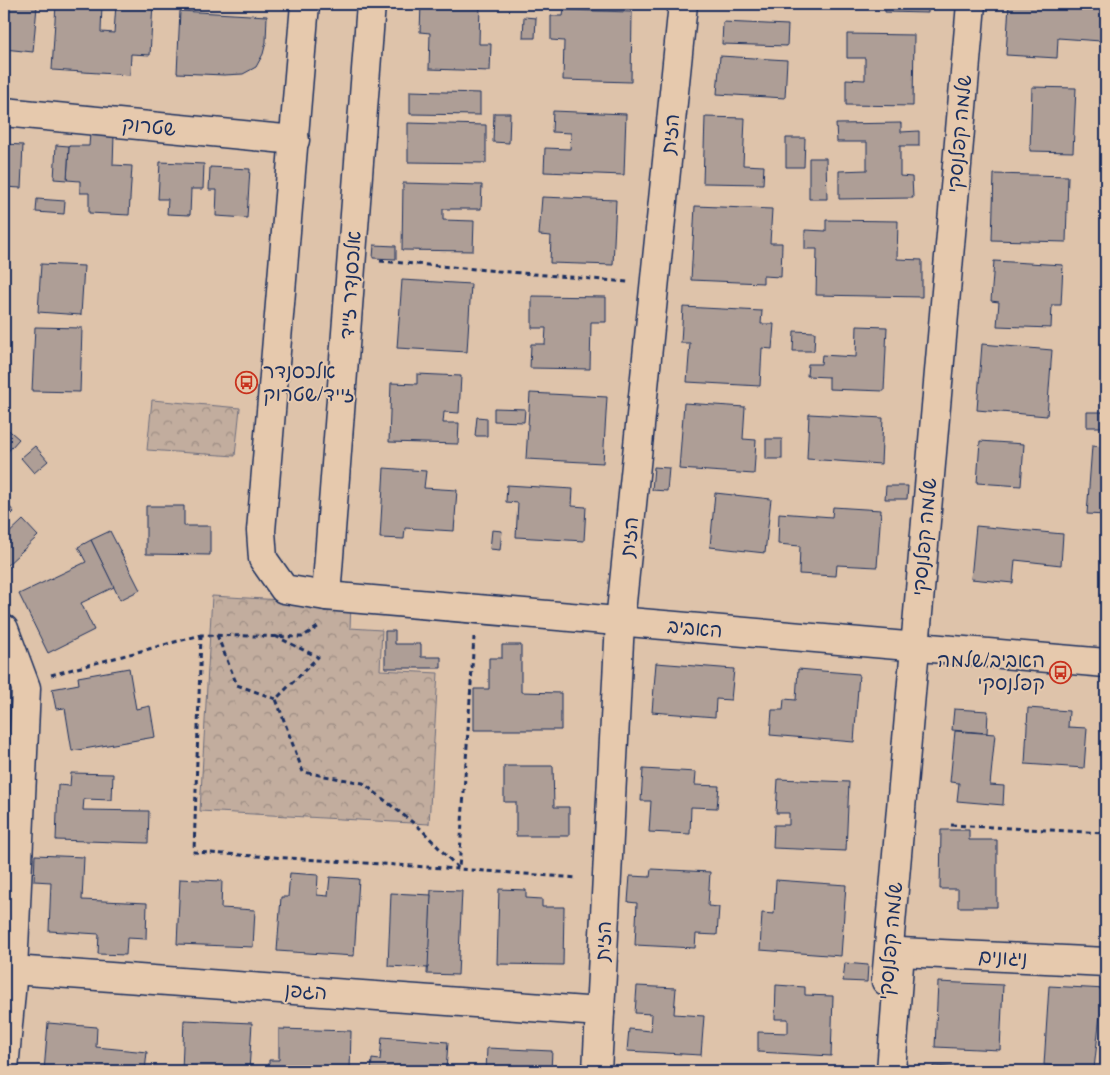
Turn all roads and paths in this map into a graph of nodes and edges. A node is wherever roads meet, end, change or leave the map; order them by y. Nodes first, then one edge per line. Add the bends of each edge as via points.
1 (305, 4) edge
2 (371, 4) edge
3 (683, 4) edge
4 (971, 4) edge
5 (4, 112) edge
6 (295, 140) junction
7 (352, 259) junction
8 (655, 284) junction
9 (326, 596) junction
10 (476, 609) junction
11 (620, 622) junction
12 (4, 629) edge
13 (201, 635) junction
14 (217, 636) junction
15 (275, 636) junction
16 (302, 637) dead end
17 (914, 647) junction
18 (1106, 663) edge
19 (24, 682) junction
20 (276, 699) junction
21 (951, 825) dead end
22 (1106, 833) edge
23 (459, 869) junction
24 (606, 880) junction
25 (900, 952) joint
26 (1106, 962) edge
27 (13, 970) junction
28 (600, 1012) junction
29 (4, 1070) edge
30 (597, 1071) edge
31 (878, 1071) edge
32 (891, 1071) edge

1 - 6 street
2 - 7 street, אלכסנדר זייד
3 - 8 street, הזית
4 - 17 street, שלמה קפלנסקי
5 - 6 street, שטרוק
6 - 9 street, האביב via 261,531 263,559 284,589
7 - 8 path
7 - 9 street, אלכסנדר זייד
8 - 11 street, הזית
9 - 10 street, האביב
10 - 11 street, האביב
10 - 23 path
11 - 17 street, האביב
11 - 24 street, הזית
12 - 19 street
13 - 14 path
13 - 19 path
13 - 23 path via 194,852
14 - 15 path
14 - 20 path via 237,685
15 - 16 path
15 - 20 path via 318,657
17 - 18 street, האביב
17 - 31 street, שלמה קפלנסקי
19 - 27 street
20 - 23 path via 303,772 363,783 421,829
21 - 22 path
23 - 24 path
24 - 28 street, הזית
25 - 26 street, ניגונים
25 - 32 street, שלמה קפלנסקי
27 - 28 street, הגפן
27 - 29 street
28 - 30 street, הזית

